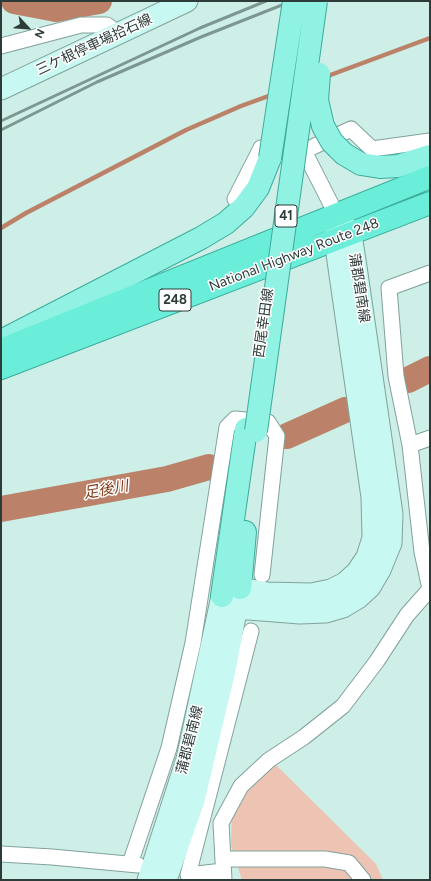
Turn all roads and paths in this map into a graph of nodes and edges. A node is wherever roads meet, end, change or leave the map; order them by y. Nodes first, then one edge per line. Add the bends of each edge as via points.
1 (187, 1) edge
2 (294, 1) edge
3 (309, 1) edge
4 (316, 1) edge
5 (329, 1) edge
6 (118, 33) junction
7 (1, 46) edge
8 (1, 89) edge
9 (285, 100) dead end
10 (430, 140) edge
11 (304, 151) junction
12 (430, 156) edge
13 (430, 177) edge
14 (235, 199) dead end
15 (430, 203) edge
16 (336, 214) junction
17 (343, 237) junction
18 (430, 273) edge
19 (1, 341) edge
20 (1, 350) edge
21 (1, 368) edge
22 (251, 430) junction
23 (430, 438) edge
24 (410, 445) junction
25 (262, 575) dead end
26 (233, 597) junction
27 (251, 631) dead end
28 (1, 854) edge
29 (139, 870) edge
30 (223, 870) edge
31 (166, 880) edge
32 (363, 880) edge

1 - 6 main road, 三ケ根停車場拾石線
2 - 19 main road, bridge via 270,158 258,188 244,207 226,223 201,238
3 - 22 main road, 西尾幸田線 / 41
4 - 22 main road, 西尾幸田線 / 41, bridge
5 - 12 main road, bridge via 317,100 323,126 332,142 344,154 361,164 380,167 398,166
6 - 7 street via 107,25 81,25
6 - 8 main road, 三ケ根停車場拾石線
9 - 11 street
10 - 11 street via 372,149 350,129
11 - 14 street via 261,148
11 - 16 street
13 - 16 highway, National Highway Route 248 / 248
15 - 17 highway, National Highway Route 248 / 248
16 - 17 main road, 蒲郡碧南線
16 - 20 highway, National Highway Route 248 / 248
17 - 21 highway, National Highway Route 248 / 248
17 - 26 main road, 蒲郡碧南線 via 392,514 391,543 370,587 343,607 326,612 300,613
18 - 24 street via 389,288 396,376
22 - 26 main road, 西尾幸田線 / 41
23 - 24 street
24 - 30 street via 422,552 430,589 407,614 377,661 343,706 304,737 269,760 241,786 221,823
25 - 29 street via 277,436 268,422 235,419 227,426 192,643
26 - 29 main road, 蒲郡碧南線 via 187,759
26 - 31 main road, 蒲郡碧南線 via 225,670 194,800
27 - 30 street via 188,875
28 - 29 street
30 - 32 street via 325,859 349,863

